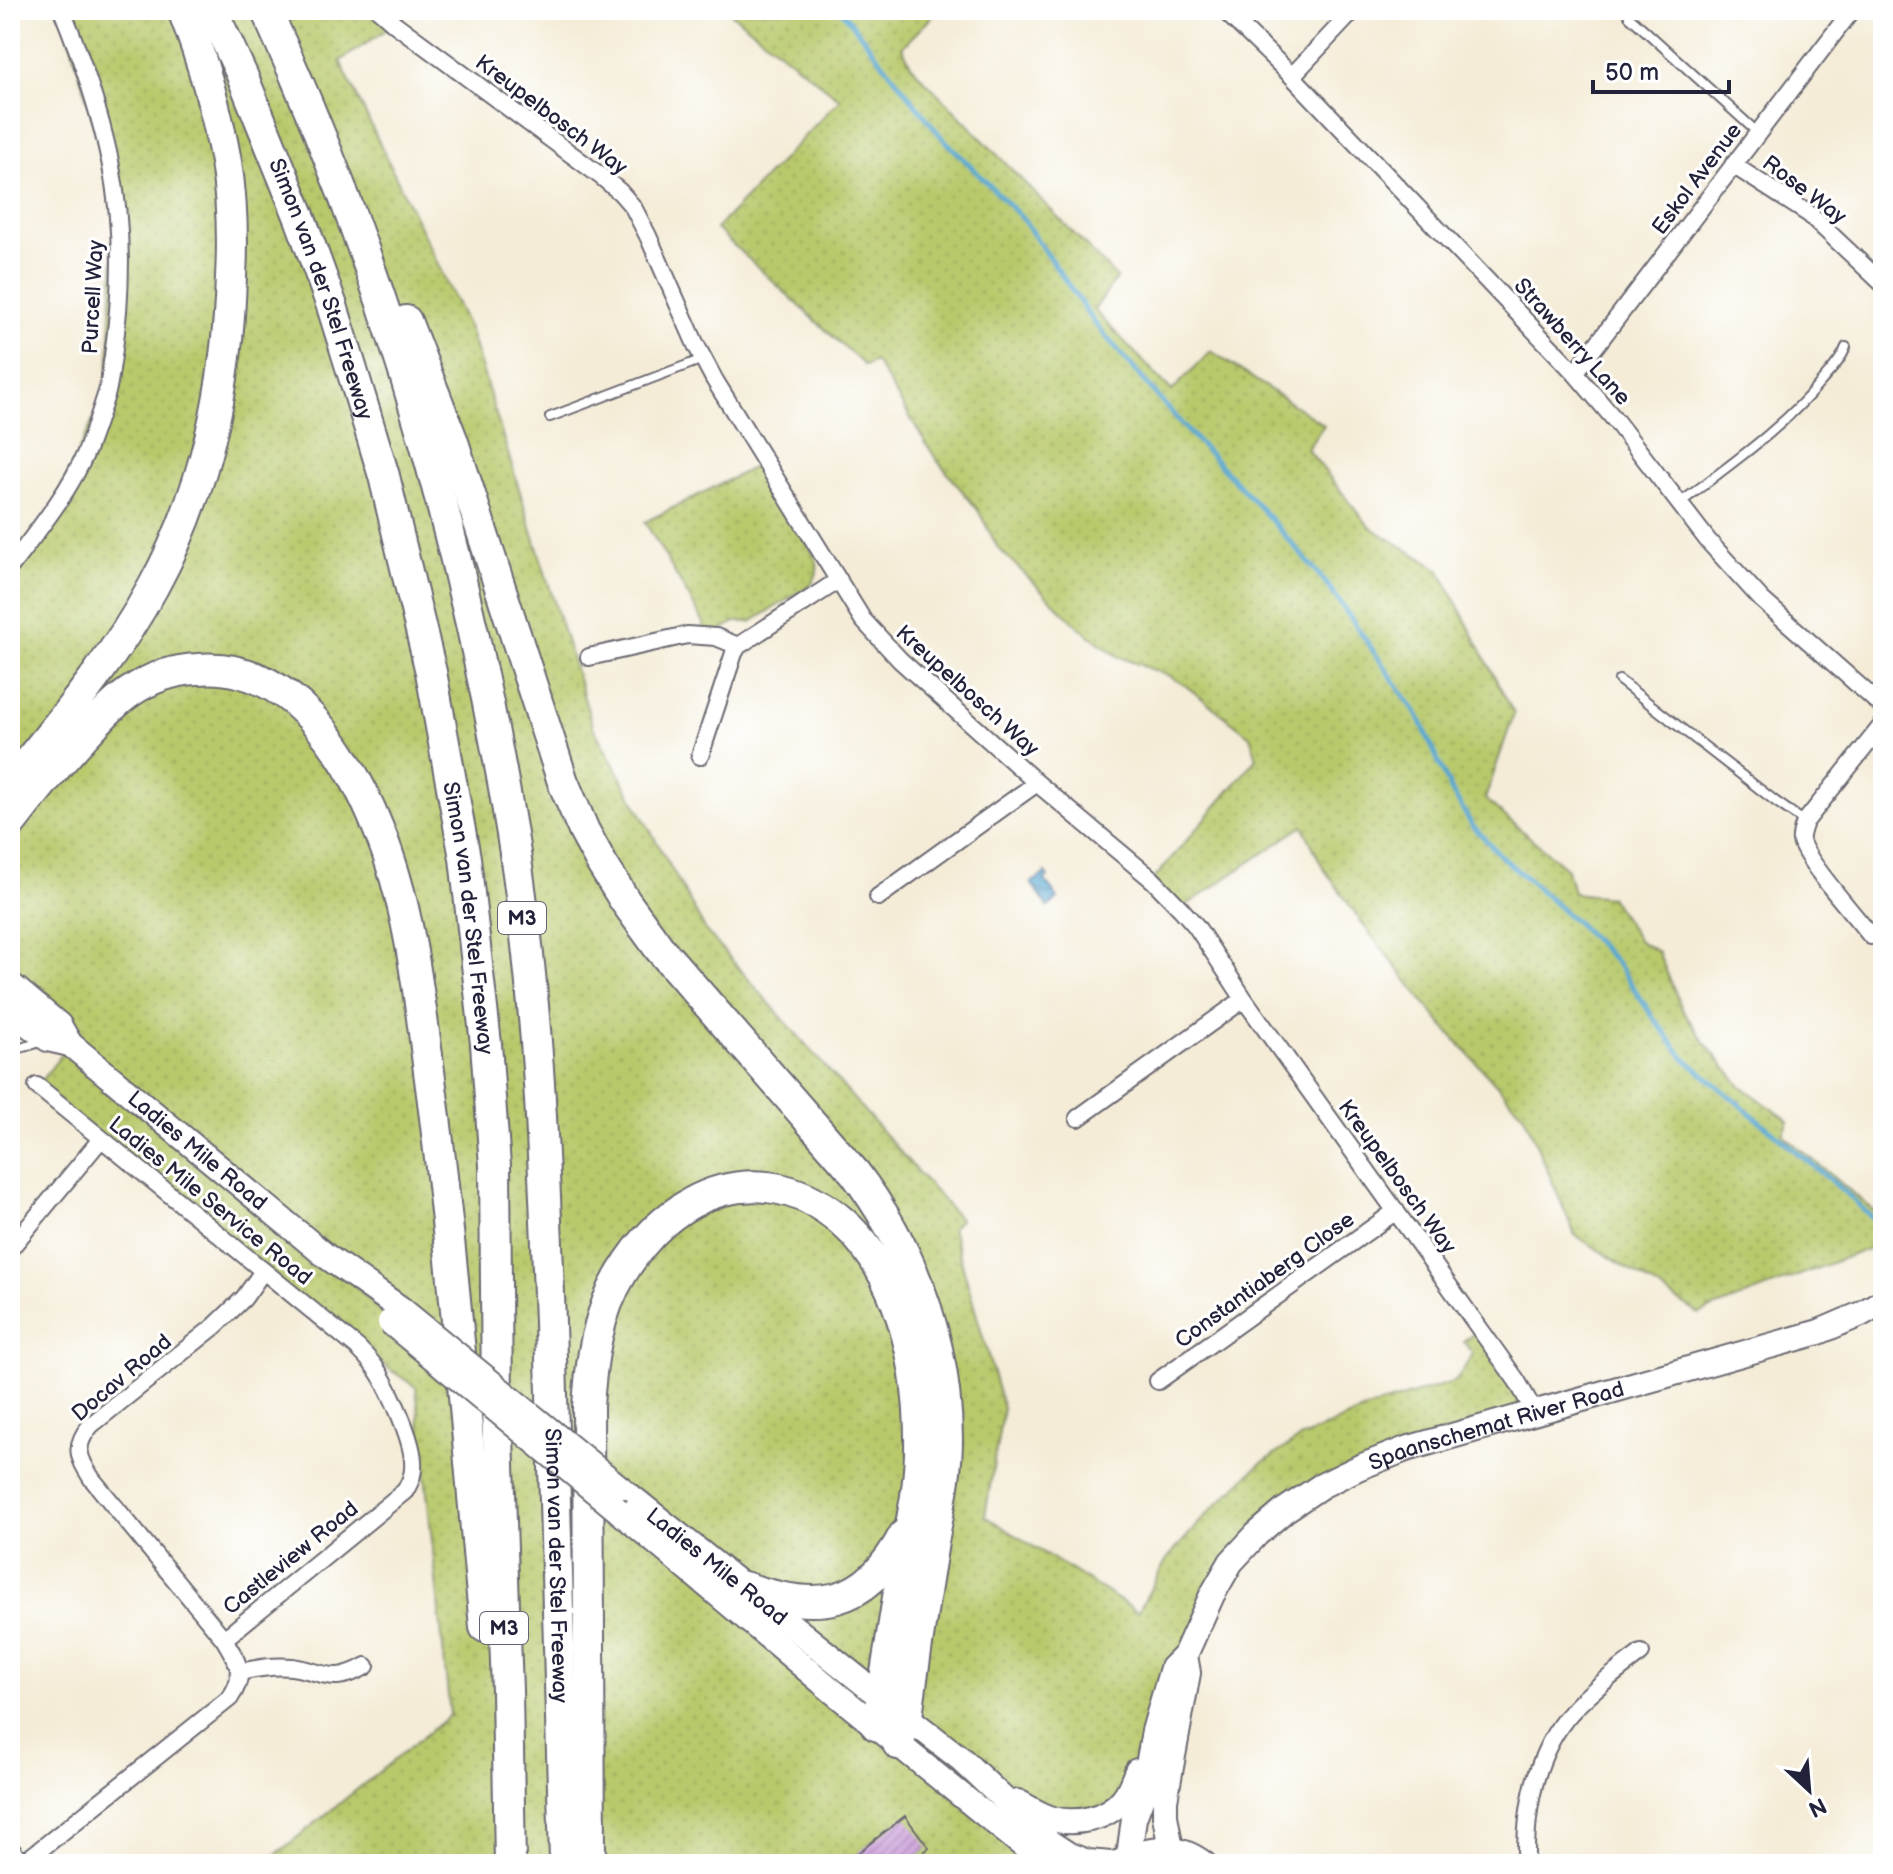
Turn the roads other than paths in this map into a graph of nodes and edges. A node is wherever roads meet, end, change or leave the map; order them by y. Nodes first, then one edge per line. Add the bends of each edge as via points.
1 (62, 10) edge
2 (183, 10) edge
3 (212, 10) edge
4 (266, 10) edge
5 (379, 10) edge
6 (1224, 10) edge
7 (1354, 10) edge
8 (1852, 10) edge
9 (1629, 16) dead end
10 (1292, 76) junction
11 (1758, 133) junction
12 (1733, 165) junction
13 (338, 178) junction
14 (1883, 284) edge
15 (1846, 347) dead end
16 (703, 359) junction
17 (1575, 373) junction
18 (550, 417) dead end
19 (1680, 503) junction
20 (10, 567) edge
21 (839, 580) junction
22 (738, 646) junction
23 (589, 657) dead end
24 (1619, 680) dead end
25 (1883, 707) edge
26 (1883, 724) edge
27 (700, 756) dead end
28 (1037, 783) junction
29 (10, 784) edge
30 (1805, 822) junction
31 (10, 824) edge
32 (878, 897) dead end
33 (1871, 936) dead end
34 (10, 984) edge
35 (1244, 999) junction
36 (11, 1012) edge
37 (59, 1042) junction
38 (10, 1051) edge
39 (37, 1086) dead end
40 (1078, 1118) dead end
41 (101, 1139) junction
42 (1396, 1211) junction
43 (10, 1249) edge
44 (263, 1271) junction
45 (1883, 1301) edge
46 (358, 1348) joint
47 (1158, 1381) dead end
48 (1535, 1413) junction
49 (619, 1499) junction
50 (911, 1521) junction
51 (744, 1587) junction
52 (224, 1639) junction
53 (1641, 1653) dead end
54 (1185, 1655) junction
55 (366, 1666) dead end
56 (240, 1672) junction
57 (891, 1721) junction
58 (1154, 1731) junction
59 (991, 1788) junction
60 (10, 1848) edge
61 (1171, 1849) junction
62 (1120, 1861) edge
63 (23, 1864) edge
64 (509, 1864) edge
65 (565, 1864) edge
66 (590, 1864) edge
67 (1046, 1864) edge
68 (1204, 1864) edge
69 (1526, 1864) edge

1 - 20 street, Purcell Way via 110,164 119,250 118,321 108,389 86,452 46,521
2 - 29 highway via 214,109 230,206 230,326 220,399 184,520 152,589 95,679
3 - 64 highway, Simon van der Stel Freeway / M3 via 300,218 363,407 431,672 465,858 495,1166
4 - 13 highway, Simon van der Stel Freeway / M3
5 - 16 street, Kreupelbosch Way via 620,192 648,236
6 - 10 street, Strawberry Lane
7 - 10 street
8 - 11 street, Eskol Avenue
9 - 11 lane
10 - 17 street, Strawberry Lane
11 - 12 street, Eskol Avenue
12 - 14 street, Rose Way via 1809,214
12 - 17 street, Eskol Avenue
13 - 57 highway via 366,228 424,365 584,831 659,948 875,1200 922,1295 941,1368 947,1441 940,1506
13 - 65 highway, Simon van der Stel Freeway / M3 via 425,441 481,669 511,831 536,1037 544,1166
15 - 19 lane via 1807,399 1774,431
16 - 18 lane
16 - 21 street, Kreupelbosch Way
17 - 19 street, Strawberry Lane
19 - 25 street, Strawberry Lane via 1762,600
21 - 22 street
21 - 28 street, Kreupelbosch Way via 881,641
22 - 23 street via 716,637 687,635
22 - 27 street
24 - 30 lane
26 - 30 street
28 - 32 street
28 - 35 street, Kreupelbosch Way via 1181,909
30 - 33 street via 1805,851
31 - 64 highway via 81,738 130,692 160,676 215,667 276,687 303,708 343,759 379,828 412,958 440,1155
34 - 37 main road, Ladies Mile Road via 59,1025
35 - 40 street
35 - 42 street, Kreupelbosch Way
36 - 37 main road, Ladies Mile Road
37 - 38 lane
37 - 49 main road, Ladies Mile Road, bridge
39 - 41 street, Ladies Mile Service Road
41 - 43 street
41 - 44 street, Ladies Mile Service Road
42 - 47 street, Constantiaberg Close
42 - 48 street, Kreupelbosch Way
44 - 46 street, Ladies Mile Service Road
44 - 52 street, Docav Road via 232,1311 91,1425 79,1447 92,1479
45 - 48 main road, Spaanschemat River Road via 1819,1332
46 - 52 street, Castleview Road via 388,1390 409,1441 412,1479 405,1491
48 - 54 main road, Spaanschemat River Road via 1360,1467 1285,1510 1231,1562
49 - 51 main road, Ladies Mile Road
49 - 57 main road, Ladies Mile Road via 835,1693
50 - 51 highway via 882,1568 845,1595 794,1600
50 - 57 highway
50 - 66 highway via 920,1454 917,1384 897,1304 862,1241 813,1200 785,1190 752,1185 688,1203 661,1225 620,1275 597,1336 590,1378
51 - 57 main road, Ladies Mile Road
52 - 56 street, Castleview Road
53 - 69 street via 1585,1698 1549,1746 1529,1806
54 - 58 main road, Spaanschemat River Road via 1172,1668
54 - 61 main road, Spaanschemat River Road via 1188,1673 1165,1800
55 - 56 street via 338,1677 275,1666
56 - 63 street via 230,1698
57 - 59 main road, Ladies Mile Road via 961,1759
57 - 67 main road, Ladies Mile Road
58 - 59 main road via 1122,1802 1083,1821 1050,1818
58 - 62 main road, Spaanschemat River Road via 1143,1794
59 - 62 main road, Ladies Mile Road via 1069,1855 1087,1862
60 - 63 street
61 - 62 main road via 1143,1851
61 - 68 main road

